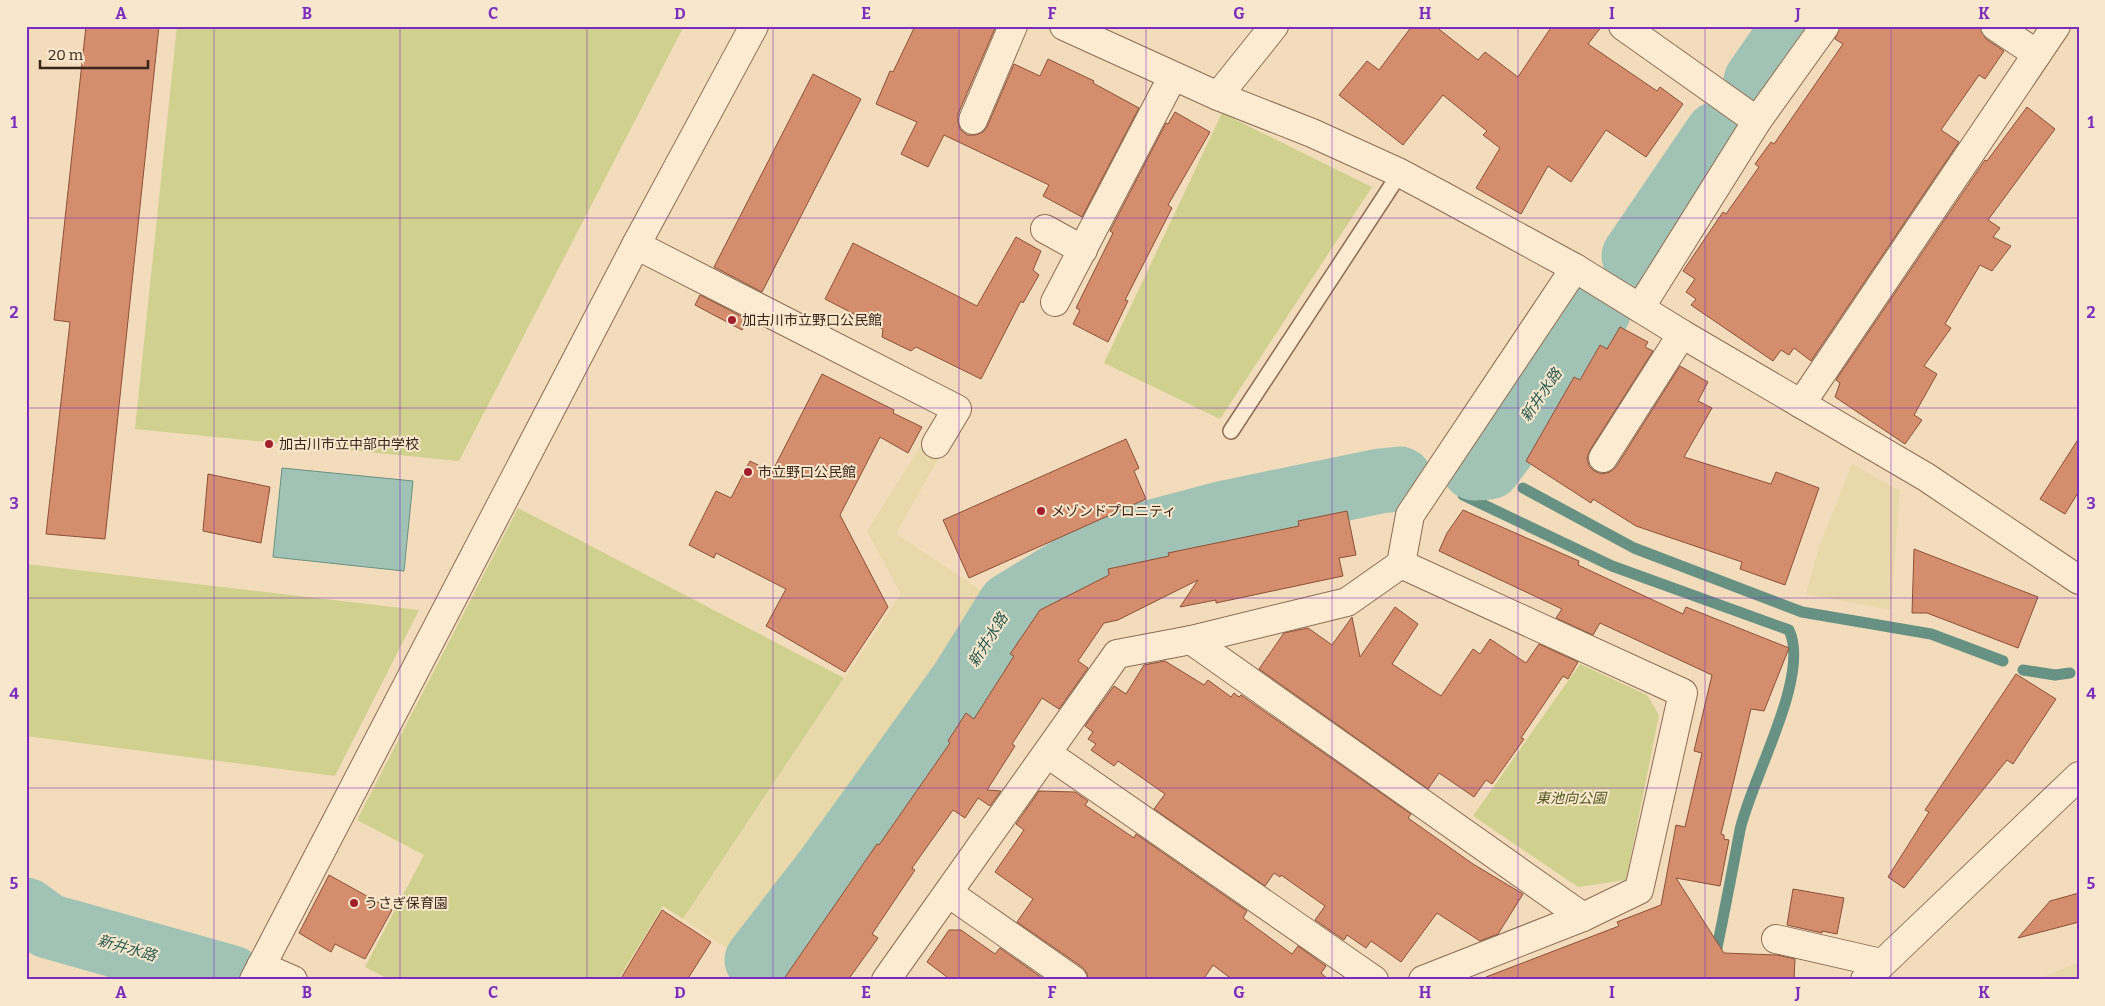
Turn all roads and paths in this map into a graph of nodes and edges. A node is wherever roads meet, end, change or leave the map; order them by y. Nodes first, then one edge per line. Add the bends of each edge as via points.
1 (754, 26) edge
2 (1013, 26) edge
3 (1064, 26) edge
4 (1274, 26) edge
5 (1623, 26) edge
6 (1825, 26) edge
7 (1996, 26) edge
8 (2056, 26) edge
9 (2037, 54) junction
10 (1173, 76) junction
11 (1218, 96) junction
12 (973, 120) dead end
13 (1757, 120) junction
14 (1400, 173) junction
15 (1045, 230) dead end
16 (636, 244) junction
17 (1083, 250) junction
18 (1575, 268) junction
19 (1056, 302) dead end
20 (1640, 308) junction
21 (1682, 334) junction
22 (1801, 404) junction
23 (1231, 432) dead end
24 (936, 444) dead end
25 (1603, 458) dead end
26 (1401, 564) junction
27 (2076, 572) edge
28 (1191, 640) junction
29 (1048, 754) junction
30 (2079, 776) edge
31 (950, 894) junction
32 (1583, 917) junction
33 (1776, 939) dead end
34 (1873, 971) edge
35 (258, 973) edge
36 (293, 980) edge
37 (886, 980) edge
38 (1073, 980) edge
39 (1374, 980) edge
40 (1423, 980) edge

1 - 16 street
2 - 12 street
3 - 10 street
4 - 11 street
5 - 13 street
6 - 13 street
7 - 9 street
8 - 9 street
9 - 22 street
10 - 11 street
10 - 17 street
11 - 14 street via 1312,133
13 - 20 street
14 - 18 street
14 - 23 lane
15 - 17 street
16 - 24 street via 957,410
16 - 35 street
17 - 19 street
18 - 20 street
18 - 26 street via 1410,514
20 - 21 street
21 - 22 street
21 - 25 street
22 - 27 street via 1926,477
26 - 28 street via 1347,602
26 - 32 street via 1683,693 1639,890
28 - 29 street via 1118,654
28 - 32 street
29 - 31 street
29 - 39 street
30 - 34 street
31 - 37 street
31 - 38 street
32 - 40 street
33 - 34 street
35 - 36 street

